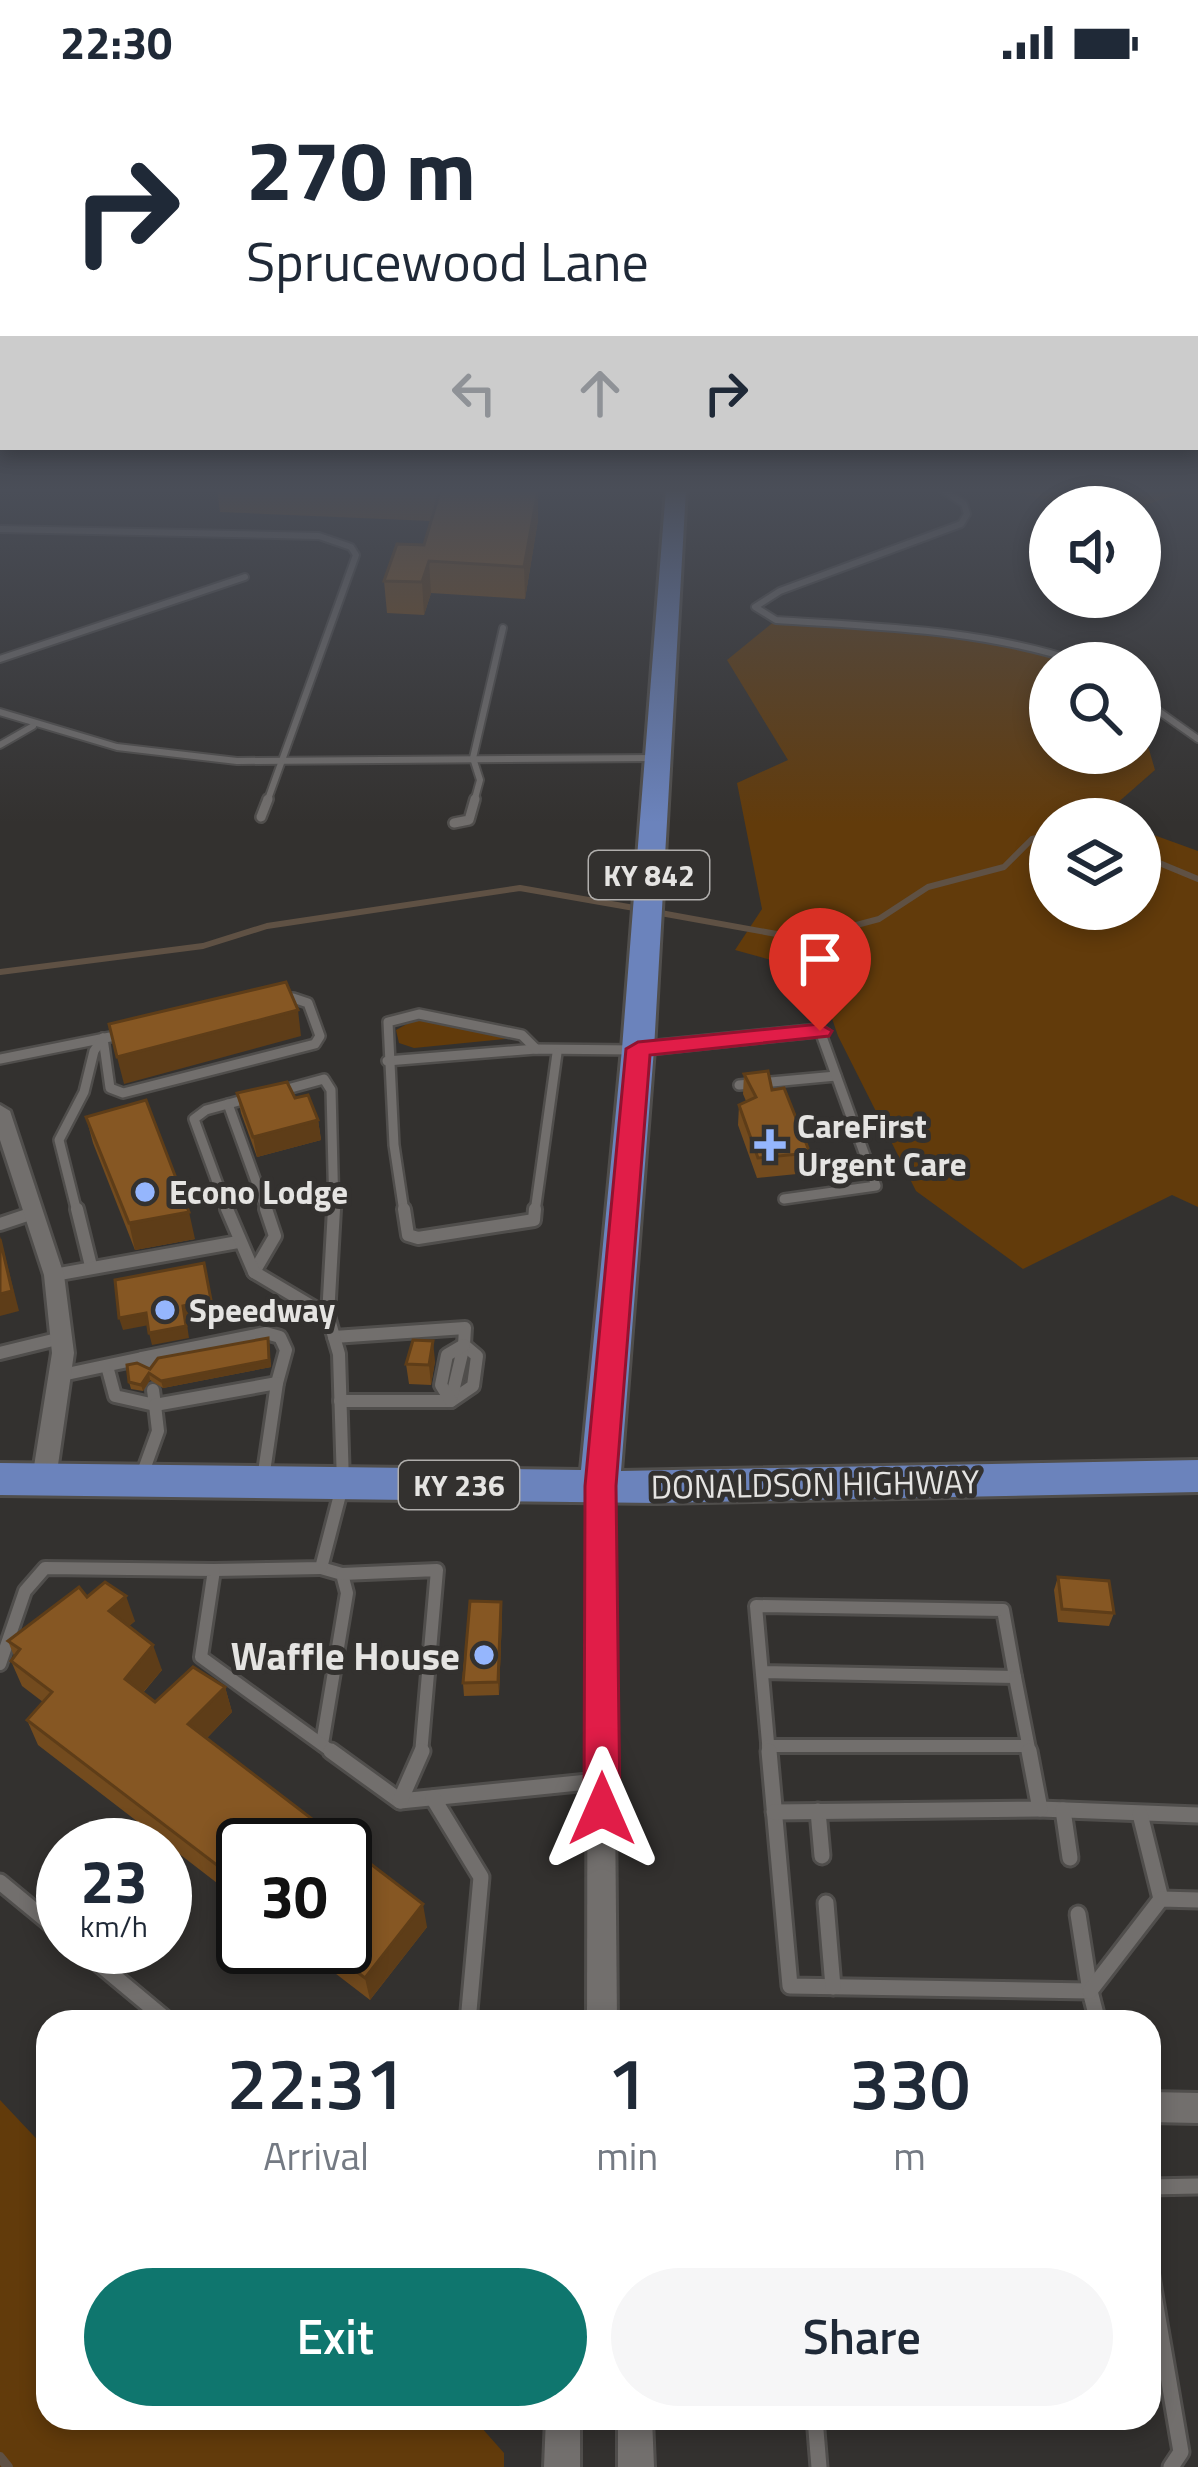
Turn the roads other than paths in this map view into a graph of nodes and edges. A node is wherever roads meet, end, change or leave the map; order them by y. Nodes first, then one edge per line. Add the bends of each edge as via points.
1 (175, 600) edge
2 (339, 600) edge
3 (668, 600) edge
4 (763, 600) edge
5 (503, 628) dead end
6 (1029, 648) edge
7 (0, 658) edge
8 (0, 712) edge
9 (1161, 713) edge
10 (33, 726) junction
11 (1198, 739) edge
12 (0, 745) edge
13 (473, 758) junction
14 (657, 758) junction
15 (277, 764) junction
16 (261, 817) dead end
17 (454, 823) dead end
18 (262, 1005) edge
19 (149, 1029) edge
20 (820, 1031) joint
21 (103, 1038) junction
22 (536, 1049) junction
23 (638, 1049) junction
24 (557, 1053) junction
25 (0, 1059) edge
26 (387, 1061) junction
27 (836, 1076) junction
28 (739, 1084) edge
29 (228, 1104) junction
30 (0, 1111) edge
31 (784, 1199) dead end
32 (36, 1212) junction
33 (0, 1224) edge
34 (238, 1242) junction
35 (92, 1266) junction
36 (254, 1272) junction
37 (54, 1275) junction
38 (328, 1316) junction
39 (334, 1337) junction
40 (62, 1338) junction
41 (0, 1353) edge
42 (107, 1366) junction
43 (243, 1372) edge
44 (60, 1375) junction
45 (213, 1378) edge
46 (186, 1383) edge
47 (277, 1383) junction
48 (246, 1389) junction
49 (153, 1390) dead end
50 (216, 1394) junction
51 (188, 1399) junction
52 (340, 1401) junction
53 (155, 1405) junction
54 (1198, 1476) edge
55 (0, 1479) edge
56 (44, 1479) junction
57 (140, 1481) junction
58 (262, 1482) junction
59 (343, 1483) junction
60 (600, 1486) junction
61 (321, 1568) junction
62 (214, 1570) junction
63 (342, 1574) junction
64 (0, 1664) edge
65 (762, 1672) junction
66 (1015, 1677) junction
67 (322, 1744) junction
68 (768, 1746) junction
69 (1028, 1746) junction
70 (602, 1781) junction
71 (434, 1798) junction
72 (400, 1801) junction
73 (1040, 1810) junction
74 (1063, 1810) junction
75 (818, 1811) junction
76 (774, 1812) junction
77 (1140, 1814) junction
78 (1198, 1815) edge
79 (822, 1856) dead end
80 (1070, 1858) dead end
81 (0, 1882) edge
82 (1161, 1899) junction
83 (1198, 1900) edge
84 (826, 1903) dead end
85 (36, 1912) edge
86 (1078, 1914) dead end
87 (111, 1974) edge
88 (833, 1987) junction
89 (1090, 1991) junction
90 (155, 2010) edge
91 (468, 2010) edge
92 (602, 2010) edge
93 (1095, 2010) edge
94 (1161, 2108) edge
95 (1198, 2108) edge
96 (1161, 2186) edge
97 (1198, 2186) edge
98 (1161, 2335) edge
99 (563, 2430) edge
100 (635, 2430) edge
101 (816, 2430) edge
102 (562, 2467) edge
103 (636, 2467) edge
104 (819, 2467) edge
105 (1172, 2467) edge

1 - 7 lane
2 - 15 lane
3 - 14 main road, KY 842
4 - 6 lane via 757,611 776,620
5 - 13 lane
8 - 10 lane
9 - 11 lane
10 - 12 lane
10 - 15 lane via 164,757
13 - 14 lane
13 - 15 lane
13 - 17 lane via 480,780 470,820
14 - 23 main road, KY 842
15 - 16 lane
18 - 21 lane via 302,998 318,1040 123,1093 110,1088
19 - 21 lane
20 - 23 street
20 - 27 lane
21 - 25 lane
21 - 35 lane via 58,1140
22 - 24 lane
22 - 26 lane
22 - 26 lane via 522,1035 405,1014 386,1026
23 - 24 lane
23 - 60 main road, KY 842
24 - 26 lane via 536,1216 527,1224 418,1238 408,1235
27 - 28 lane
27 - 31 lane via 876,1186
29 - 34 lane via 194,1119
29 - 36 lane via 275,1236
29 - 38 lane via 324,1079 331,1090
30 - 32 street
32 - 33 lane
32 - 37 street
34 - 35 lane
34 - 36 lane
35 - 37 lane
36 - 38 lane
37 - 40 street
38 - 39 lane
39 - 52 lane
39 - 52 lane via 464,1328 451,1401
40 - 41 lane
40 - 44 street
42 - 44 lane
42 - 47 lane via 266,1333 280,1337 286,1350
42 - 53 lane via 116,1396
43 - 48 lane
44 - 56 street
45 - 50 lane
46 - 51 lane
47 - 48 lane
47 - 58 lane
48 - 50 lane
49 - 53 lane
50 - 51 lane
51 - 53 lane
52 - 59 lane
53 - 57 lane via 158,1431
54 - 60 main road, DONALDSON HIGHWAY / KY 236
55 - 56 main road, DONALDSON HIGHWAY / KY 236
56 - 57 main road, DONALDSON HIGHWAY / KY 236
57 - 58 main road, DONALDSON HIGHWAY / KY 236
58 - 59 main road, DONALDSON HIGHWAY / KY 236
59 - 60 main road, DONALDSON HIGHWAY / KY 236
59 - 61 lane
60 - 70 street
61 - 62 lane
61 - 63 lane
62 - 64 lane via 45,1568 26,1592
62 - 67 lane via 201,1657
63 - 67 lane via 346,1593
63 - 72 lane via 437,1570 421,1758
65 - 66 lane
65 - 66 lane via 756,1606 1004,1610
65 - 68 lane
66 - 69 lane
67 - 72 lane
68 - 69 lane
68 - 76 lane
69 - 73 lane
70 - 71 lane
70 - 92 street
71 - 72 lane
71 - 91 lane via 481,1877
73 - 74 lane
73 - 75 lane
74 - 77 lane
74 - 80 lane
75 - 76 lane
75 - 79 lane
76 - 88 lane via 790,1986
77 - 78 lane
77 - 82 lane
81 - 85 lane
82 - 83 lane
82 - 89 lane
84 - 88 lane
86 - 89 lane
87 - 90 lane
88 - 89 lane
89 - 93 lane
94 - 95 street
96 - 97 lane
98 - 105 lane via 1181,2452
99 - 102 street
100 - 103 street
101 - 104 lane

